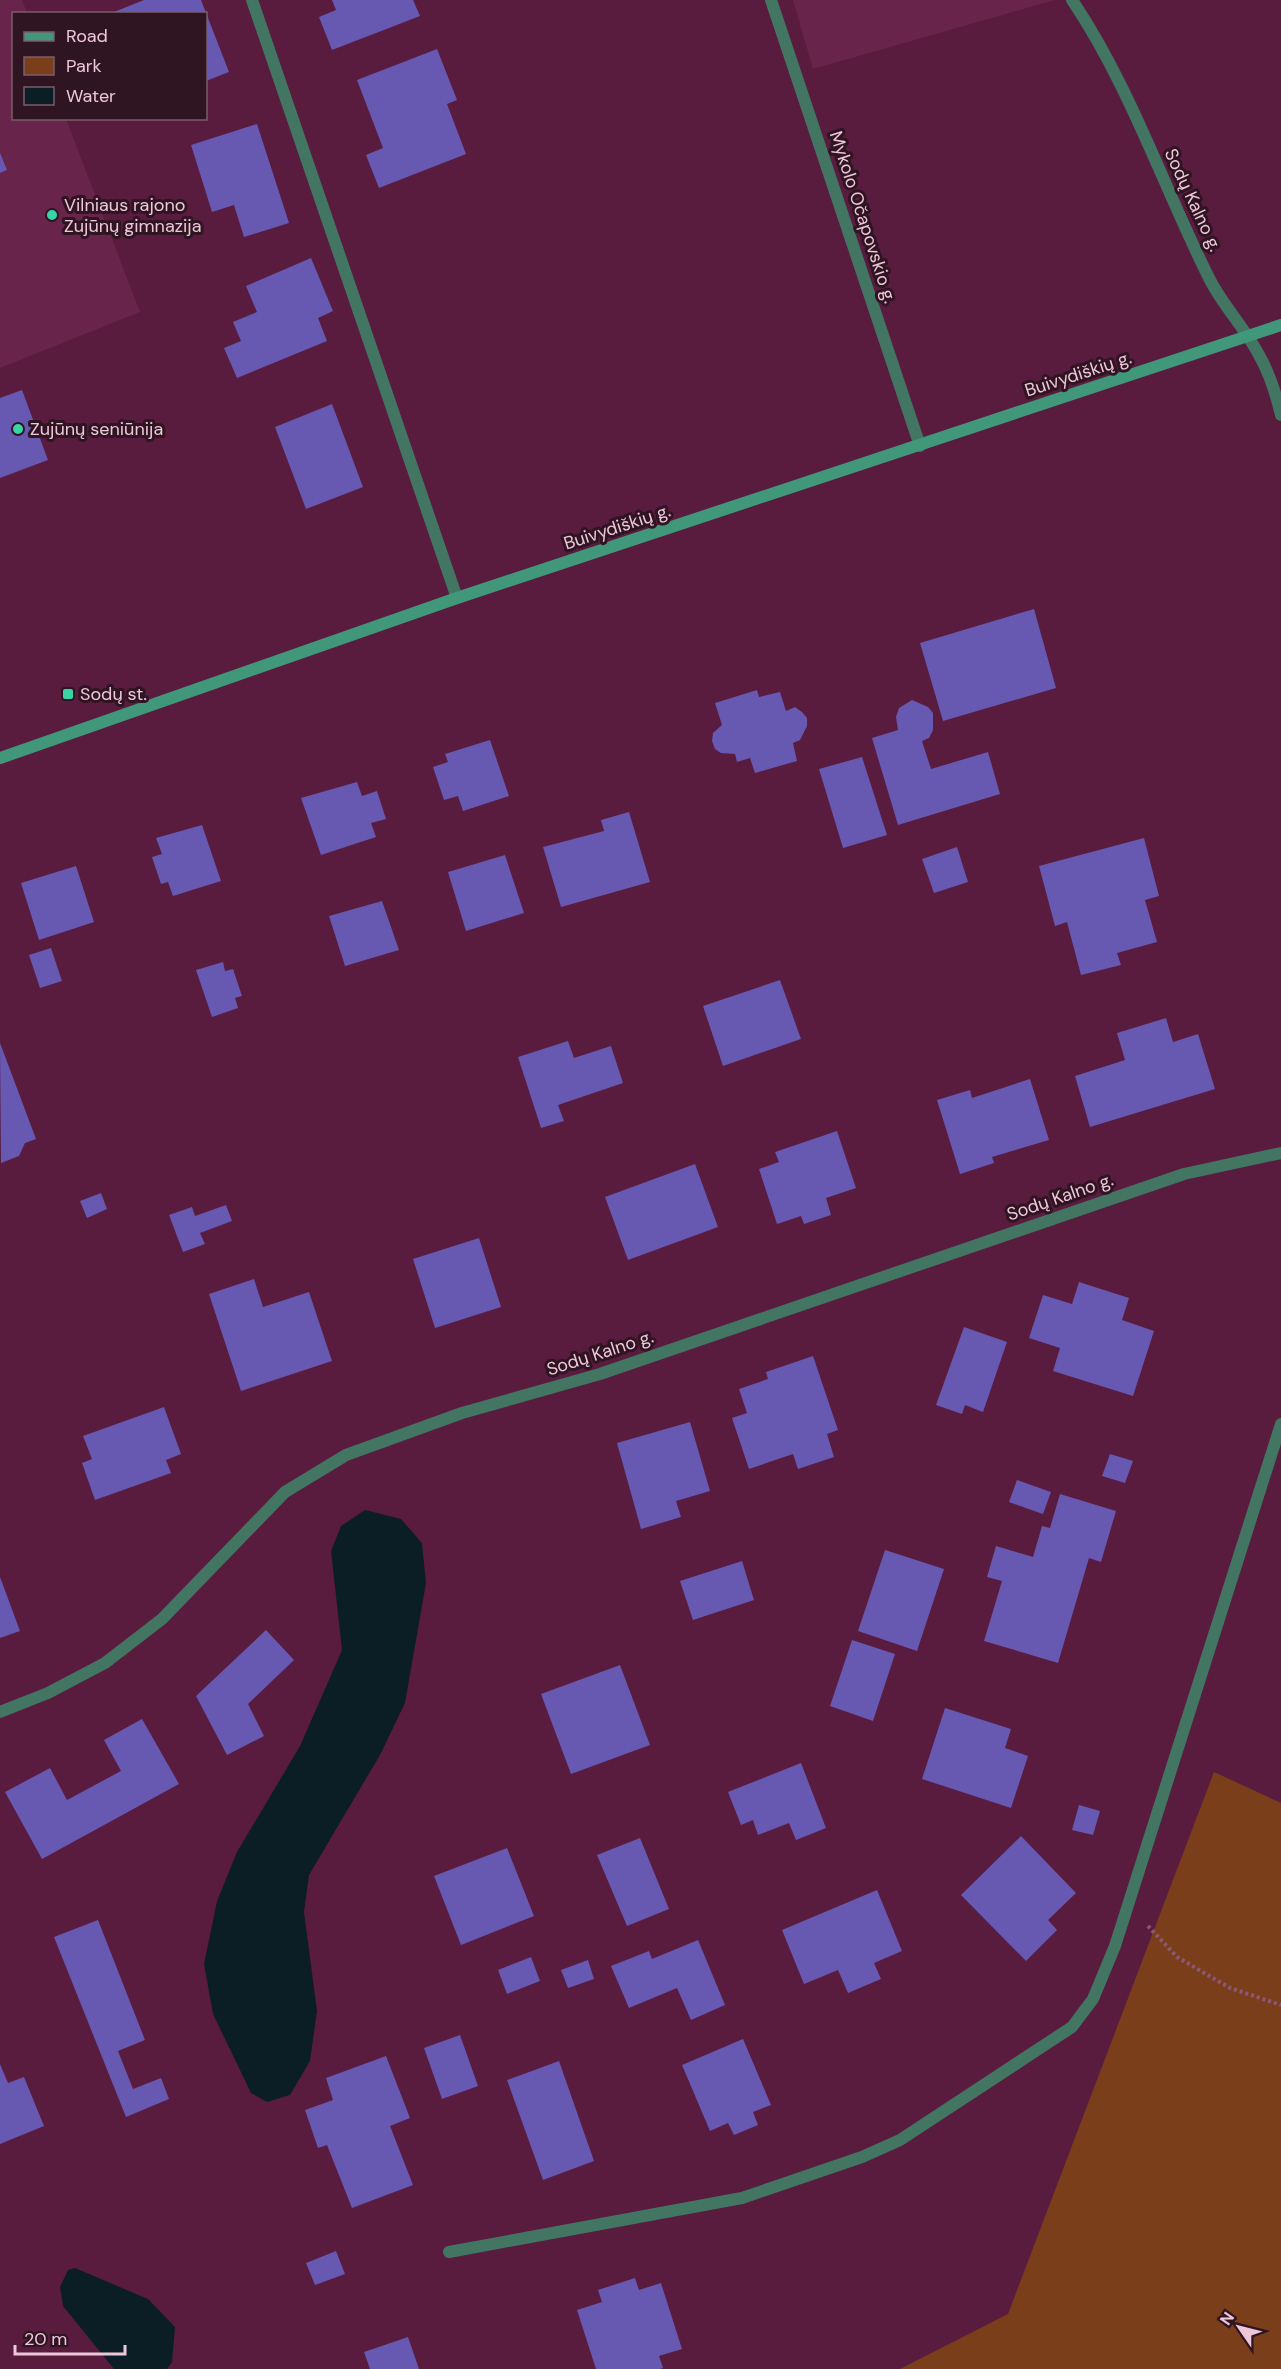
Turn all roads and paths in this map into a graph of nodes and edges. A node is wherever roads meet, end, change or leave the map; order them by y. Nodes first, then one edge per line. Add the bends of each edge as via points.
1 (252, 0) edge
2 (771, 0) edge
3 (1072, 0) edge
4 (1281, 325) edge
5 (1247, 337) junction
6 (1281, 415) edge
7 (920, 446) junction
8 (457, 598) junction
9 (0, 758) edge
10 (1281, 1153) edge
11 (1281, 1424) edge
12 (0, 1712) edge
13 (1128, 1904) junction
14 (1281, 2005) edge
15 (449, 2252) dead end

1 - 8 street
2 - 7 street, Mykolo Očapovskio g.
3 - 5 street, Sodų Kalno g. via 1123,89 1214,288
4 - 5 main road, Buivydiškių g.
5 - 6 street, Sodų Kalno g. via 1273,384
5 - 7 main road, Buivydiškių g.
7 - 8 main road, Buivydiškių g.
8 - 9 main road, Buivydiškių g.
10 - 12 street, Sodų Kalno g. via 1184,1174 600,1374 462,1413 346,1455 285,1492 162,1619 105,1663 48,1693
11 - 13 street
13 - 14 path via 1177,1957 1230,1989
13 - 15 street via 1093,1999 1072,2026 900,2140 742,2198

